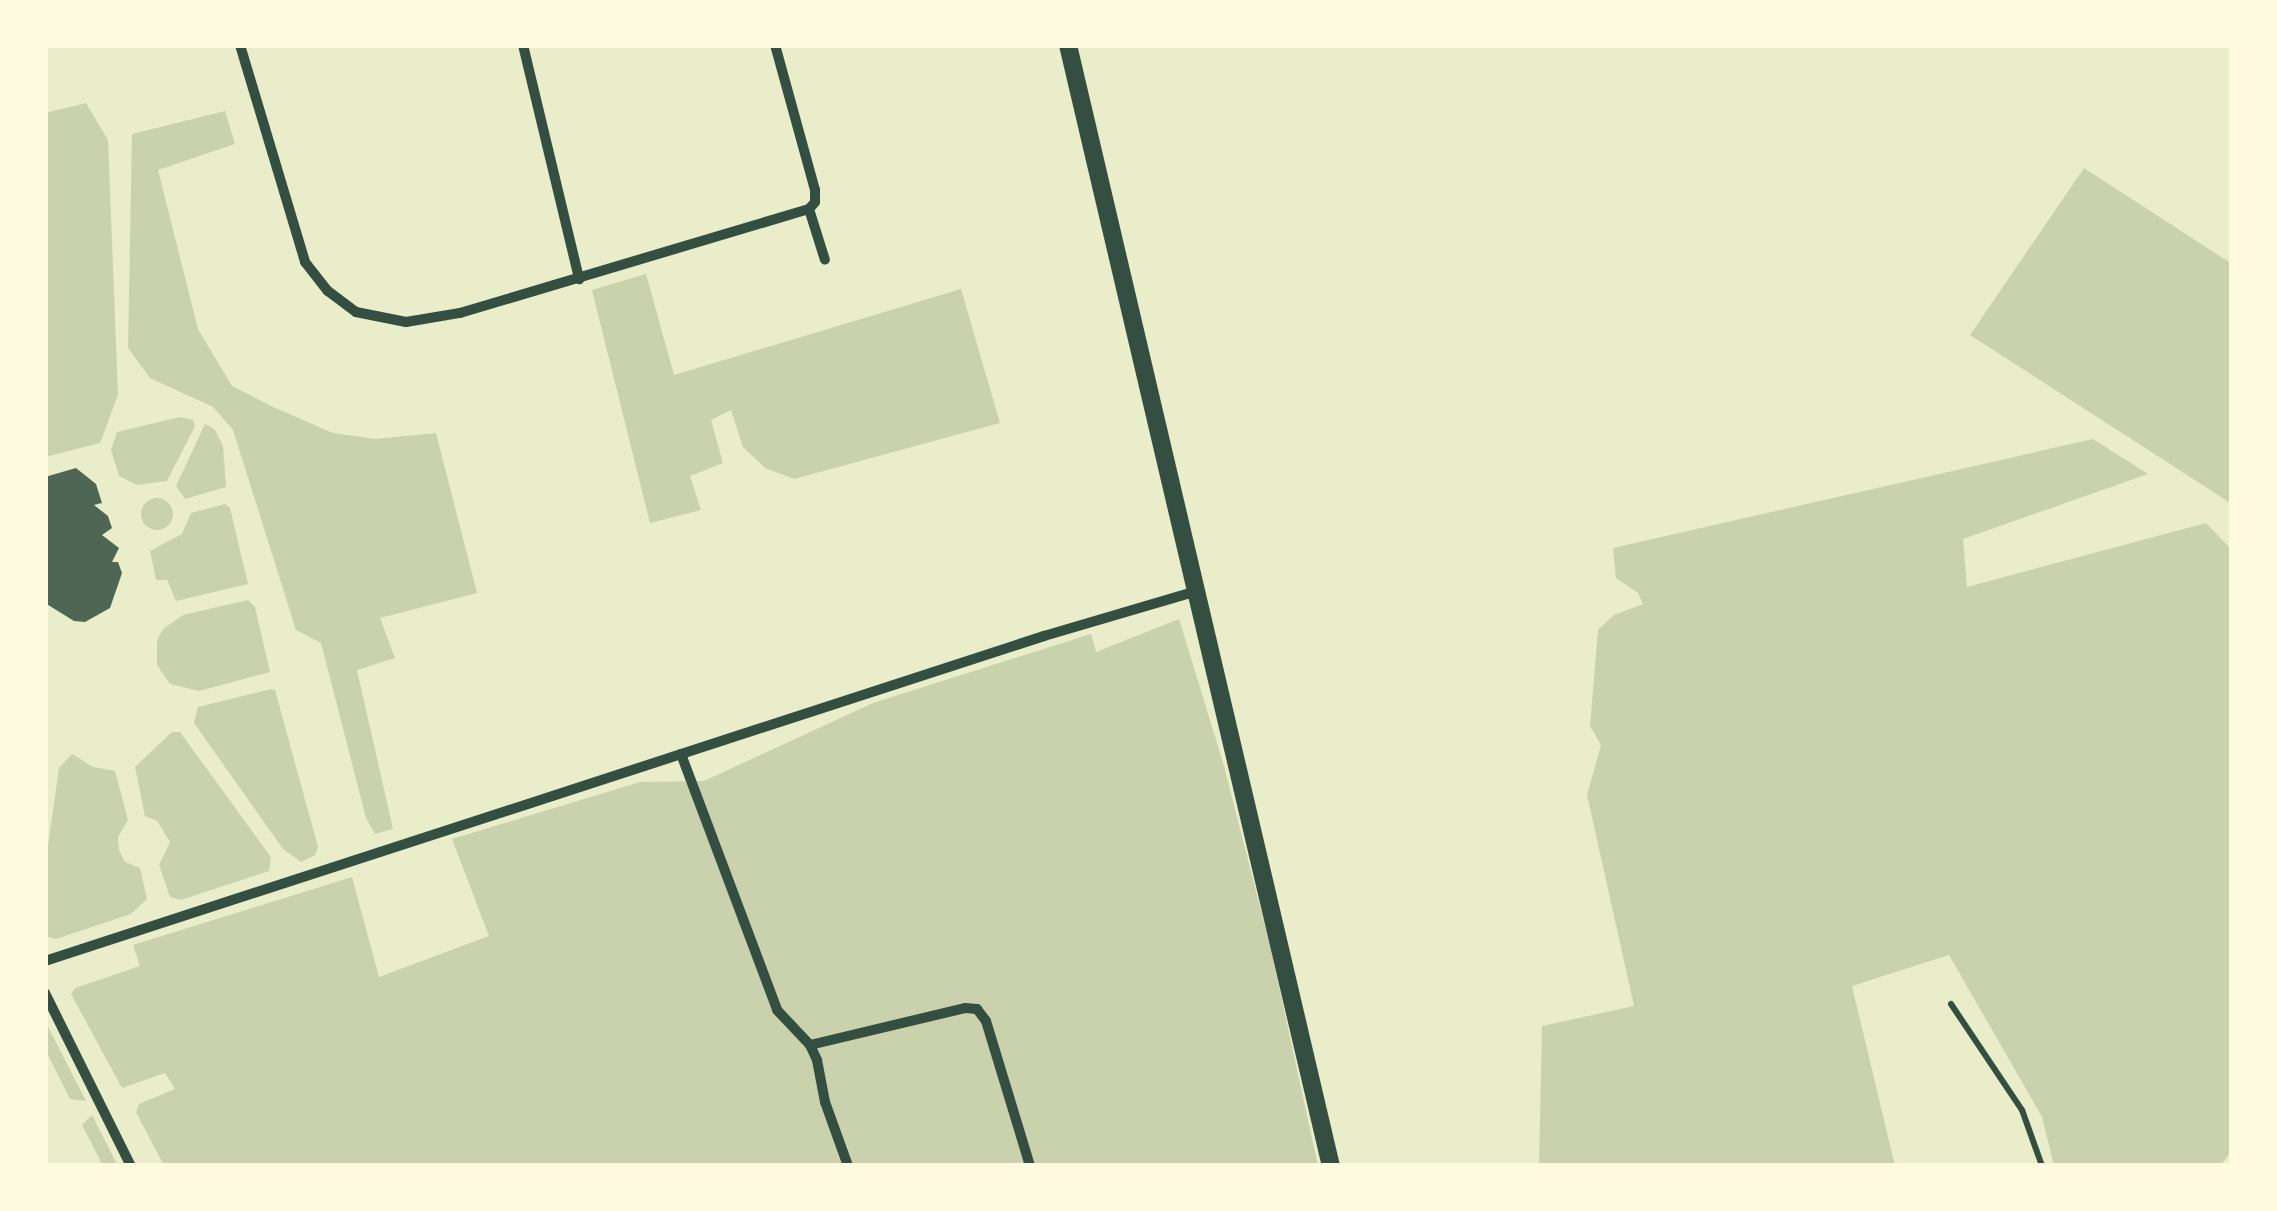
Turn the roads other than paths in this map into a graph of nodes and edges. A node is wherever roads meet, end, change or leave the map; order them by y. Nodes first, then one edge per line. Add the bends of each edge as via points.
1 (240, 45) edge
2 (523, 45) edge
3 (775, 45) edge
4 (1068, 45) edge
5 (809, 209) junction
6 (824, 260) dead end
7 (579, 279) junction
8 (1197, 591) junction
9 (681, 754) junction
10 (45, 961) edge
11 (45, 993) edge
12 (1951, 1004) dead end
13 (810, 1045) junction
14 (132, 1166) edge
15 (848, 1166) edge
16 (1030, 1166) edge
17 (1331, 1166) edge
18 (2042, 1166) edge

1 - 7 street via 298,248 314,276 342,302 374,319 425,322
2 - 7 street
3 - 5 street via 815,190
4 - 8 main road
5 - 6 street
5 - 7 street
8 - 9 street
8 - 17 main road
9 - 10 street
9 - 13 street via 777,1010
11 - 14 street
12 - 18 lane via 2022,1110
13 - 15 street
13 - 16 street via 978,1009

